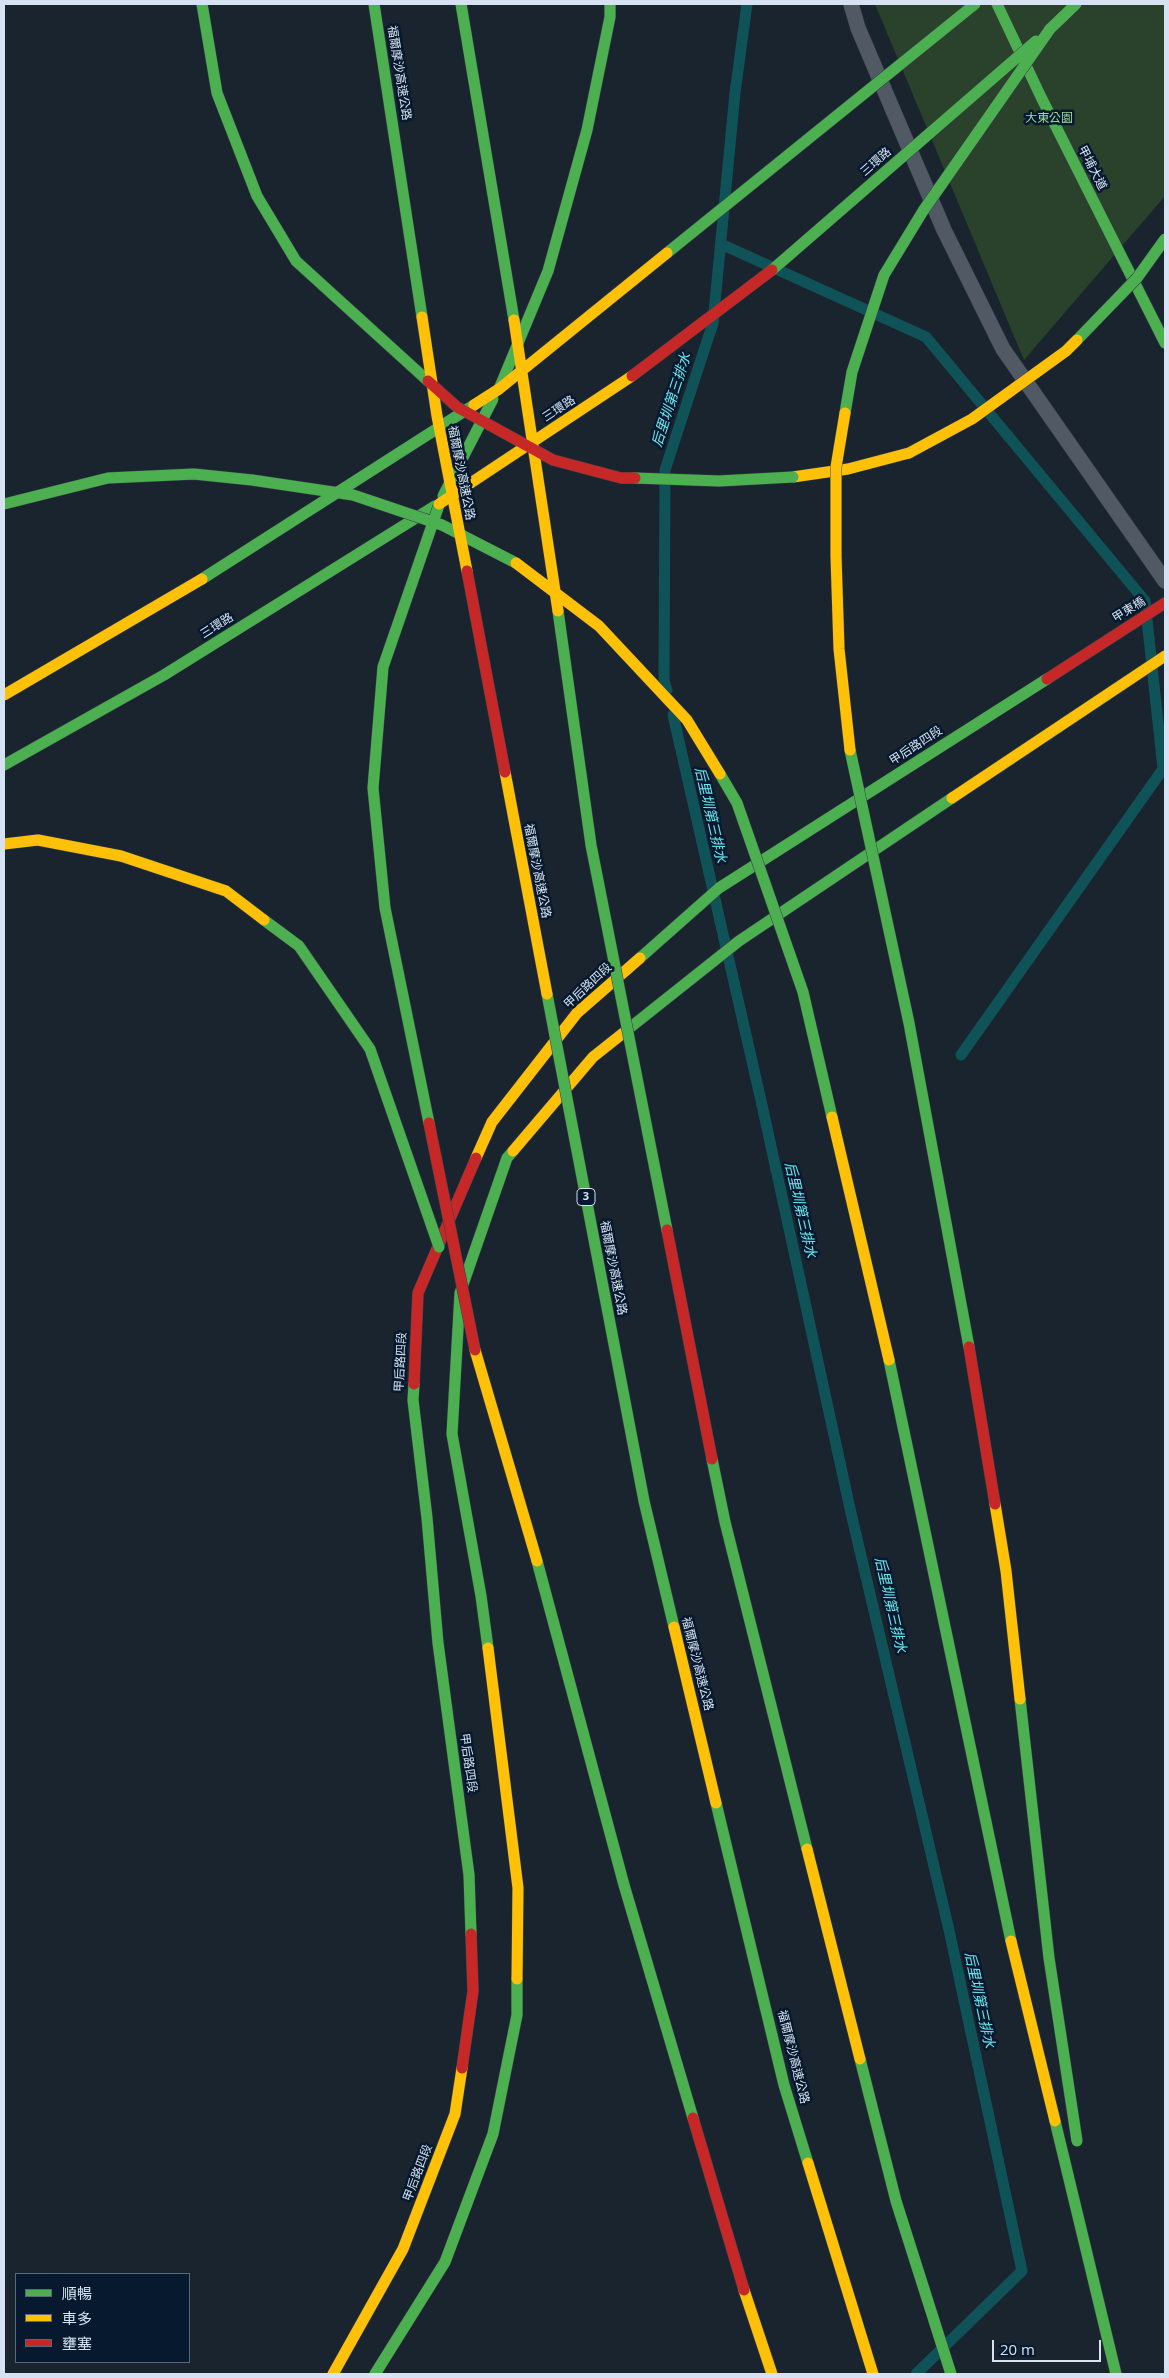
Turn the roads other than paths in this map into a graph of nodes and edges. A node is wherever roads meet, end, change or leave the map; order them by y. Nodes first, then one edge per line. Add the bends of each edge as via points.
1 (202, 4) edge
2 (374, 4) edge
3 (461, 4) edge
4 (610, 4) edge
5 (850, 4) edge
6 (975, 4) edge
7 (997, 4) edge
8 (1076, 4) edge
9 (1050, 29) junction
10 (1165, 239) edge
11 (1165, 343) edge
12 (498, 389) junction
13 (4, 504) edge
14 (439, 504) junction
15 (1165, 581) edge
16 (1165, 603) edge
17 (1108, 639) joint
18 (1165, 656) edge
19 (4, 695) edge
20 (4, 765) edge
21 (4, 844) edge
22 (475, 1349) junction
23 (1079, 2152) dead end
24 (1084, 2191) dead end
25 (1104, 2318) junction
26 (333, 2374) edge
27 (375, 2374) edge
28 (772, 2374) edge
29 (873, 2374) edge
30 (951, 2374) edge
31 (1116, 2374) edge

1 - 10 main road, bridge via 216,92 256,196 296,262 457,407 553,460 621,478 719,481 793,477 848,469 909,453 972,419 1066,351 1137,278
2 - 29 main road, 福爾摩沙高速公路 / 3, bridge via 437,416 644,1501 784,2085
3 - 30 main road, bridge via 531,426 591,845 725,1522 896,2201
4 - 12 main road, bridge via 587,130 548,271
5 - 15 lane via 944,230 1003,348
6 - 12 main road, bridge
7 - 11 main road, 甲埔大道
8 - 9 main road, 三環路
9 - 14 main road, 三環路, bridge via 776,267 614,389
9 - 23 main road, bridge via 923,211 884,275 852,372 836,467 836,556 849,743 911,1032 961,1300 1006,1571 1049,1958
12 - 14 main road, bridge
12 - 19 main road, bridge via 202,579
13 - 25 main road, bridge via 108,478 194,474 353,495 442,525 516,563 598,626 687,720 737,802 803,992 904,1425 1005,1915
14 - 20 main road, 三環路, bridge via 164,675
14 - 22 main road, bridge via 383,667 373,788 385,908
16 - 17 main road, 甲東橋
17 - 26 main road, 甲后路四段 via 719,888 578,1013 492,1122 418,1293 413,1400 438,1643 469,1876 473,1991 456,2114 402,2249
18 - 27 main road via 739,941 592,1057 507,1158 460,1293 452,1434 481,1596 518,1888 517,2015 493,2134 445,2262
21 - 22 main road, bridge via 38,840 121,856 226,891 299,946 370,1049
22 - 28 main road, bridge via 538,1566 624,1885 756,2331
24 - 25 main road, bridge
25 - 31 main road, bridge

